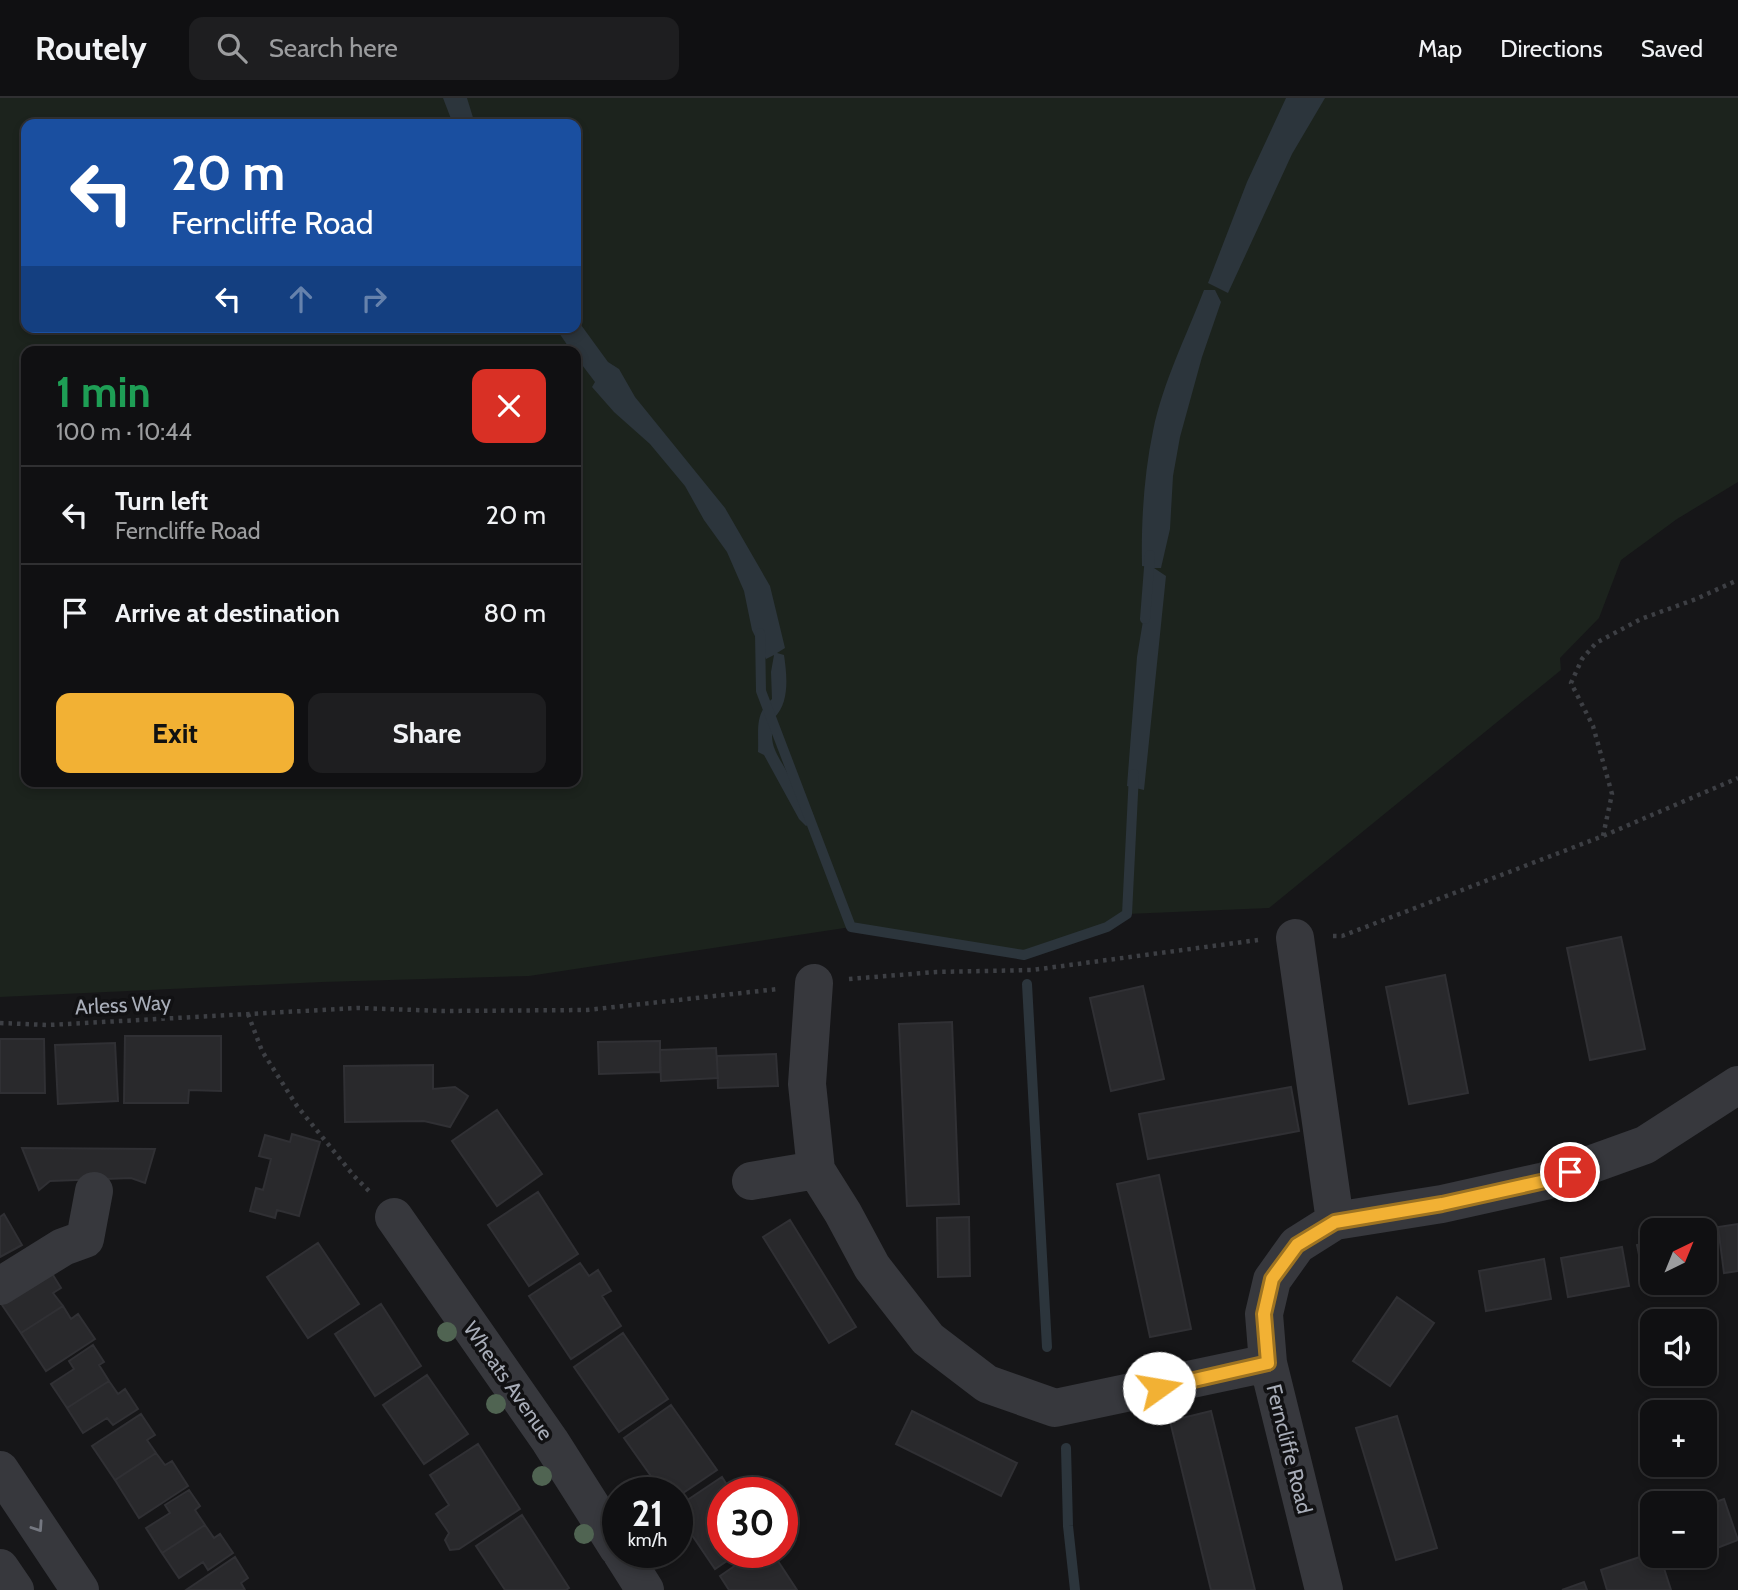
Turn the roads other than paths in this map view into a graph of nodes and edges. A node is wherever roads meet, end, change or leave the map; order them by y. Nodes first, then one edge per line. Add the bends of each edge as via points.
1 (1295, 938) road end
2 (814, 983) road end
3 (1738, 1085) edge
4 (816, 1170) junction
5 (751, 1181) dead end
6 (94, 1191) dead end
7 (394, 1217) road end
8 (1335, 1222) junction
9 (0, 1286) edge
10 (1268, 1363) junction
11 (0, 1470) edge
12 (602, 1523) edge
13 (0, 1568) edge
14 (631, 1568) edge
15 (15, 1590) edge
16 (79, 1590) edge
17 (645, 1590) edge
18 (1324, 1590) edge

1 - 8 street
2 - 4 street via 807,1084
3 - 8 street, Ferncliffe Road via 1644,1144 1545,1181
4 - 5 street
4 - 10 street via 872,1267 928,1339 987,1384 1055,1408
6 - 9 street via 85,1240 63,1247
7 - 12 street, Wheats Avenue
8 - 10 street, Ferncliffe Road via 1297,1245 1272,1279 1264,1314
10 - 18 street, Ferncliffe Road
11 -> 16 street
13 - 15 street
14 - 17 street

